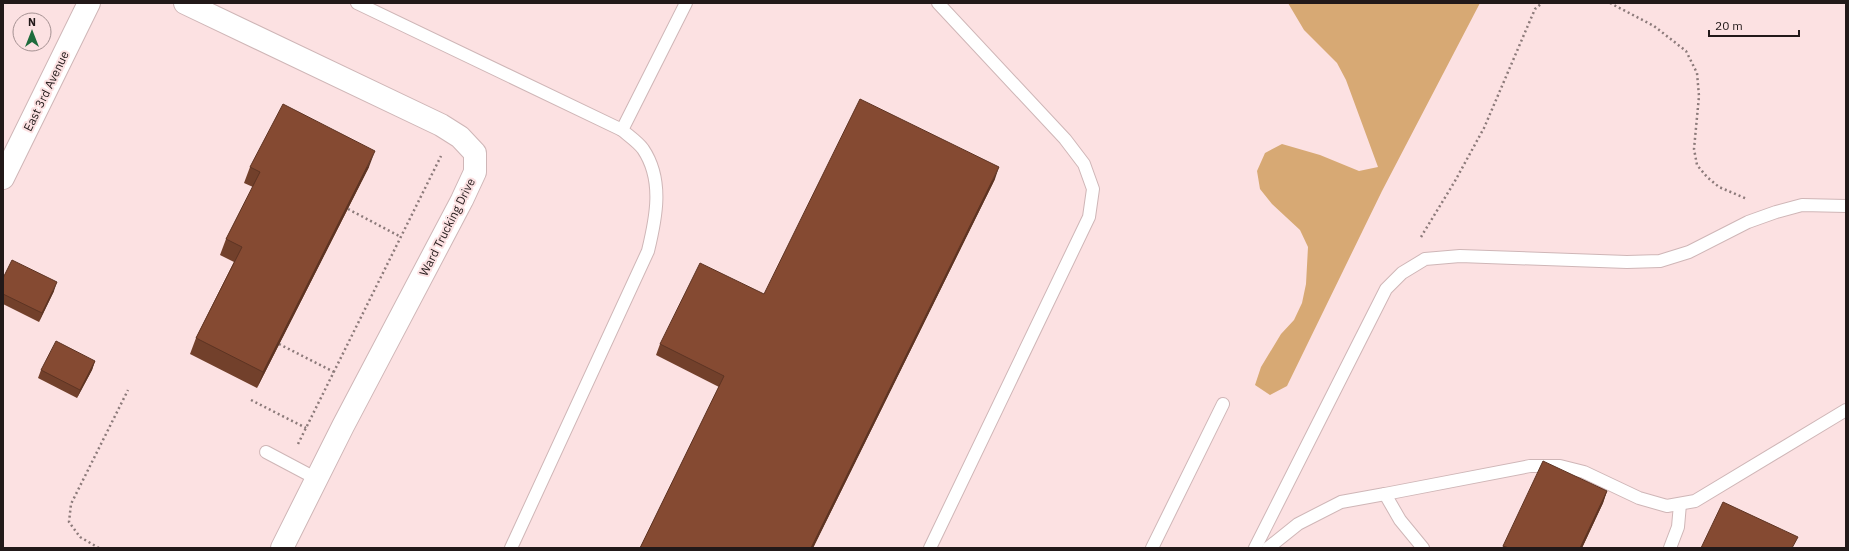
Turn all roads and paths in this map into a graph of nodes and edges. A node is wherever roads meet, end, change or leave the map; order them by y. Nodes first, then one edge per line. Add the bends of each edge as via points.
1 (89, 3) edge
2 (185, 3) edge
3 (357, 3) edge
4 (686, 3) edge
5 (938, 3) edge
6 (1542, 3) edge
7 (1610, 3) edge
8 (622, 130) junction
9 (453, 132) junction
10 (3, 178) edge
11 (1748, 199) dead end
12 (1846, 206) edge
13 (348, 210) edge
14 (401, 236) junction
15 (1417, 243) dead end
16 (279, 344) edge
17 (334, 372) junction
18 (128, 390) dead end
19 (251, 400) dead end
20 (1223, 404) dead end
21 (1846, 410) edge
22 (306, 428) junction
23 (266, 452) dead end
24 (288, 464) junction
25 (317, 479) junction
26 (1384, 494) junction
27 (1680, 504) junction
28 (99, 548) edge
29 (282, 548) edge
30 (511, 548) edge
31 (930, 548) edge
32 (1152, 548) edge
33 (1255, 548) edge
34 (1268, 548) edge
35 (1423, 548) edge
36 (1670, 548) edge

1 - 10 street, East 3rd Avenue
2 - 9 street, Ward Trucking Drive
3 - 8 lane
4 - 8 lane
5 - 31 lane via 1065,139 1084,164 1093,189 1089,217
6 - 15 path via 1535,9 1484,128
7 - 11 path via 1654,26 1686,51 1697,73 1699,96 1694,149 1697,165 1719,187
8 - 30 lane via 642,149 653,170 657,198 648,251
9 - 14 path
9 - 25 street, Ward Trucking Drive via 475,153 475,172
12 - 33 lane via 1802,205 1776,212 1748,222 1689,252 1660,261 1460,256 1425,259 1402,273 1386,289
13 - 14 path
14 - 17 path
16 - 17 path
17 - 22 path
18 - 28 path via 71,504 70,522 80,536
19 - 22 path
20 - 32 lane
21 - 27 lane via 1695,502
22 - 24 path
23 - 24 lane
24 - 25 lane
25 - 29 street, Ward Trucking Drive
26 - 27 lane via 1530,466 1560,466 1584,472 1639,498 1667,506
26 - 34 lane via 1341,502 1298,524
26 - 35 lane via 1400,520
27 - 36 lane via 1678,526

